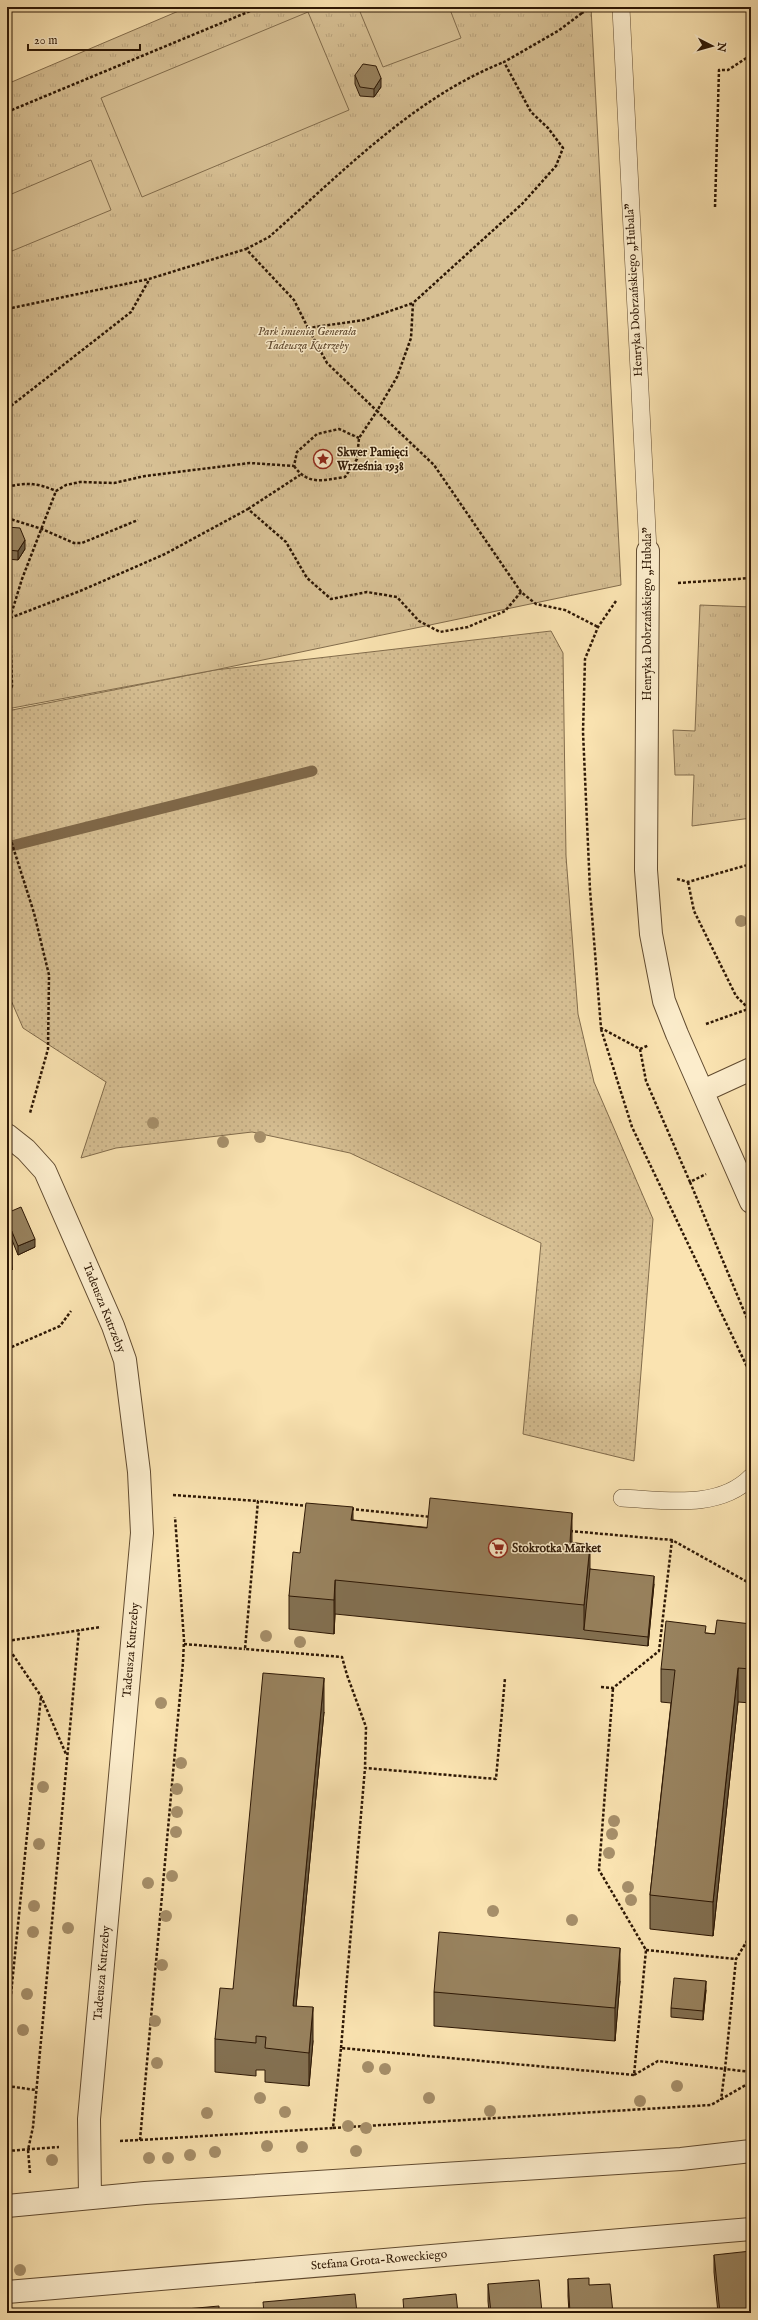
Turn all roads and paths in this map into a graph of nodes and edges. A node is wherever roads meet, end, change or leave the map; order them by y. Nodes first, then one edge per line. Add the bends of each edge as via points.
1 (260, 7) edge
2 (582, 7) edge
3 (593, 7) edge
4 (621, 8) edge
5 (582, 13) junction
6 (751, 55) edge
7 (504, 62) junction
8 (7, 112) edge
9 (715, 207) dead end
10 (246, 249) junction
11 (149, 279) junction
12 (413, 303) junction
13 (7, 309) edge
14 (308, 328) junction
15 (7, 409) edge
16 (377, 411) junction
17 (359, 438) junction
18 (294, 466) junction
19 (300, 475) junction
20 (7, 487) edge
21 (56, 491) junction
22 (248, 509) junction
23 (7, 518) edge
24 (138, 520) dead end
25 (42, 529) junction
26 (648, 552) joint
27 (751, 578) edge
28 (648, 585) junction
29 (521, 592) junction
30 (7, 615) edge
31 (8, 618) edge
32 (598, 627) dead end
33 (7, 696) edge
34 (7, 828) edge
35 (751, 864) edge
36 (646, 870) junction
37 (688, 882) junction
38 (751, 1014) edge
39 (601, 1028) dead end
40 (640, 1049) dead end
41 (751, 1069) edge
42 (702, 1091) junction
43 (7, 1135) edge
44 (26, 1150) junction
45 (734, 1161) junction
46 (690, 1182) junction
47 (751, 1202) edge
48 (72, 1306) dead end
49 (751, 1328) edge
50 (7, 1349) edge
51 (751, 1375) edge
52 (751, 1477) edge
53 (172, 1495) dead end
54 (622, 1498) dead end
55 (258, 1501) junction
56 (314, 1506) edge
57 (345, 1509) edge
58 (439, 1517) edge
59 (564, 1531) edge
60 (672, 1540) junction
61 (751, 1584) edge
62 (134, 1622) junction
63 (79, 1630) junction
64 (7, 1640) edge
65 (184, 1644) dead end
66 (7, 1646) edge
67 (245, 1649) junction
68 (505, 1678) dead end
69 (601, 1687) dead end
70 (613, 1688) junction
71 (41, 1696) junction
72 (66, 1755) junction
73 (365, 1768) junction
74 (751, 1926) edge
75 (646, 1950) junction
76 (736, 1960) junction
77 (7, 2034) edge
78 (341, 2048) junction
79 (725, 2069) junction
80 (751, 2072) edge
81 (634, 2075) junction
82 (751, 2082) edge
83 (7, 2086) edge
84 (36, 2090) junction
85 (721, 2100) junction
86 (332, 2128) junction
87 (140, 2140) dead end
88 (28, 2150) junction
89 (751, 2151) edge
90 (7, 2152) edge
91 (30, 2178) dead end
92 (90, 2198) junction
93 (7, 2206) edge
94 (751, 2228) edge
95 (7, 2292) edge

1 - 8 path
2 - 5 path
3 - 5 path
4 - 26 lane, Henryka Dobrzańskiego „Hubala”
5 - 7 path via 558,31
6 - 9 path via 728,70 719,70
7 - 10 path via 480,72 435,98 389,132 269,237
7 - 12 path via 531,112 548,128 563,148 556,166 522,204
10 - 11 path
10 - 14 path via 294,300
11 - 13 path
11 - 15 path via 130,312
12 - 14 path via 364,320
12 - 16 path via 411,338 397,377
14 - 16 path via 327,363
16 - 17 path
16 - 29 path via 434,464
17 - 18 path via 339,429 317,434 297,452
17 - 19 path via 357,460 345,477 314,481
18 - 19 path
18 - 21 path via 250,463 145,476 114,483 80,482 66,485
19 - 22 path
20 - 21 path via 24,482 39,484
21 - 25 path
22 - 29 path via 286,542 306,578 331,600 367,592 397,597 419,621 440,632 468,627 505,611
22 - 31 path via 165,554 80,591
23 - 25 path
24 - 25 path via 82,543 74,543
25 - 31 path
26 - 28 street, Henryka Dobrzańskiego „Hubala”
27 - 28 path
28 - 36 street, Henryka Dobrzańskiego „Hubala”
29 - 32 path via 536,604 566,610
30 - 31 path
31 - 33 path via 12,686
34 - 44 path via 34,913 49,975 48,1049 29,1115
35 - 37 path
36 - 37 path
36 - 42 street, Henryka Dobrzańskiego „Hubala” via 651,934 664,1001
37 - 38 path via 694,911 736,996
39 - 51 path via 632,1127
40 - 46 path via 646,1081
41 - 42 street
42 - 45 street, Henryka Dobrzańskiego „Hubala”
43 - 44 street, Tadeusza Kutrzeby
44 - 62 street, Tadeusza Kutrzeby via 45,1171 113,1326 125,1360 132,1404 142,1533
45 - 46 path
45 - 47 street, Henryka Dobrzańskiego „Hubala”
46 - 49 path
48 - 50 path via 70,1314 60,1326
52 - 54 lane via 743,1486 703,1501
53 - 55 path
55 - 56 path
55 - 67 path
57 - 58 path
59 - 60 path
60 - 61 path
60 - 70 path via 659,1651
62 - 63 path
62 - 92 street, Tadeusza Kutrzeby via 89,2119
63 - 64 path
63 - 72 path
65 - 67 path
66 - 71 path
67 - 73 path via 342,1657 366,1727
68 - 73 path via 496,1779
69 - 70 path
70 - 75 path via 599,1870
71 - 72 path
71 - 77 path
72 - 84 path
73 - 78 path
74 - 76 path via 750,1936
75 - 76 path
75 - 81 path
76 - 79 path
78 - 81 path
78 - 86 path
79 - 80 path
79 - 81 path via 658,2062
79 - 85 path
82 - 85 path
83 - 84 path
84 - 88 path
85 - 86 path via 711,2105
86 - 87 path
88 - 90 path
88 - 91 path
89 - 92 street via 681,2159
92 - 93 street
94 - 95 street, Stefana Grota-Roweckiego

